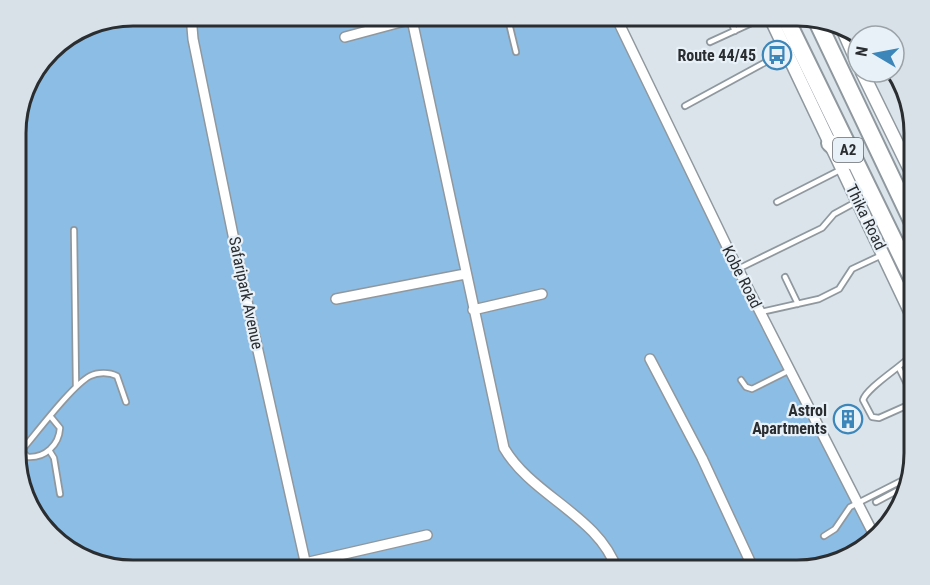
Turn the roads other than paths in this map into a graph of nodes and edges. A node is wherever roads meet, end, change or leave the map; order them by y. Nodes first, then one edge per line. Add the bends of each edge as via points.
1 (192, 26) edge
2 (381, 26) edge
3 (413, 26) edge
4 (509, 26) edge
5 (620, 26) edge
6 (733, 26) edge
7 (746, 26) edge
8 (774, 26) edge
9 (789, 26) edge
10 (820, 28) edge
11 (735, 31) junction
12 (345, 37) dead end
13 (710, 42) dead end
14 (786, 51) junction
15 (516, 52) dead end
16 (868, 84) edge
17 (685, 106) dead end
18 (830, 143) joint
19 (904, 158) edge
20 (850, 168) junction
21 (859, 201) junction
22 (777, 202) dead end
23 (904, 203) edge
24 (74, 230) dead end
25 (884, 253) junction
26 (904, 264) edge
27 (738, 268) junction
28 (465, 274) junction
29 (785, 277) dead end
30 (542, 294) dead end
31 (904, 298) edge
32 (336, 299) dead end
33 (798, 304) junction
34 (473, 310) junction
35 (760, 312) junction
36 (650, 359) dead end
37 (904, 363) edge
38 (899, 368) junction
39 (790, 370) junction
40 (904, 378) edge
41 (741, 380) dead end
42 (76, 386) junction
43 (126, 402) dead end
44 (904, 406) edge
45 (51, 417) junction
46 (26, 445) edge
47 (49, 450) junction
48 (26, 454) edge
49 (900, 481) edge
50 (897, 491) edge
51 (60, 494) dead end
52 (876, 502) dead end
53 (858, 503) junction
54 (871, 530) edge
55 (427, 535) dead end
56 (824, 536) dead end
57 (613, 559) edge
58 (749, 559) edge
59 (304, 560) edge
60 (334, 560) edge

1 - 59 street, Safaripark Avenue via 242,279
2 - 12 street
3 - 28 street
4 - 15 lane
5 - 27 street, Kobe Road
6 - 11 lane
7 - 11 lane
8 - 14 main road
9 - 20 highway, Thika Road / A2
10 - 23 highway, A2
11 - 13 lane
14 - 17 lane
14 - 18 main road
16 - 19 main road
18 - 20 highway
20 - 21 main road, Thika Road
20 - 22 lane
20 - 26 highway, Thika Road / A2
21 - 25 main road, Thika Road
21 - 27 lane via 834,214 822,228
24 - 42 lane
25 - 31 main road, Thika Road
25 - 33 lane via 852,269 839,289
27 - 35 street, Kobe Road
28 - 32 street
28 - 34 street
29 - 33 lane
30 - 34 street
33 - 35 lane
34 - 57 street via 504,448 515,465 594,534
35 - 39 street, Kobe Road
36 - 58 street
37 - 38 lane
38 - 40 lane
38 - 44 lane via 867,391 863,400 872,417 879,418
39 - 41 lane via 752,389
39 - 53 street, Kobe Road
42 - 43 lane via 91,375 112,373 118,377
42 - 45 lane
45 - 46 lane
45 - 47 lane via 60,428
47 - 48 lane via 32,458
47 - 51 lane
49 - 53 lane
50 - 52 lane
53 - 54 street, Kobe Road
53 - 56 lane via 845,511 835,529
55 - 60 street

